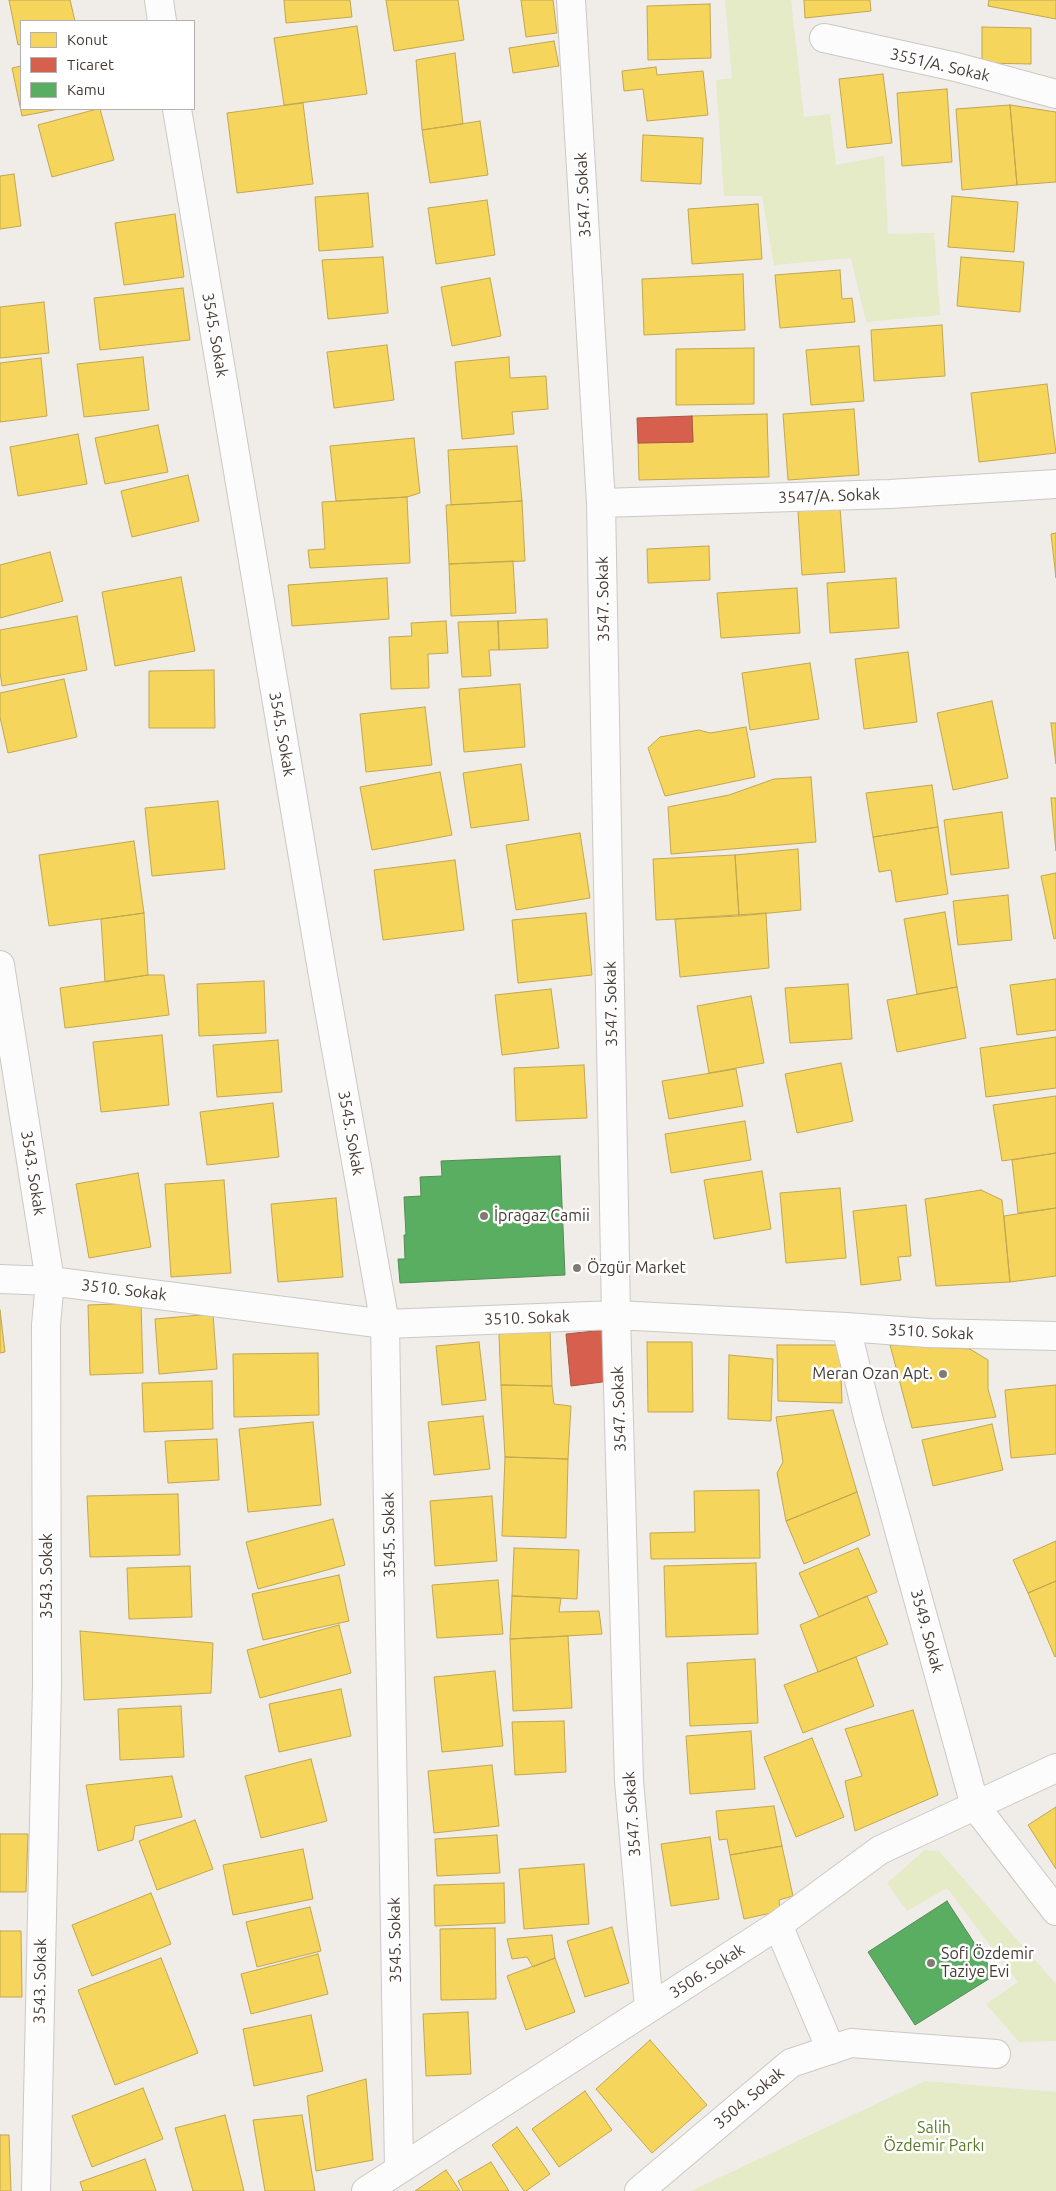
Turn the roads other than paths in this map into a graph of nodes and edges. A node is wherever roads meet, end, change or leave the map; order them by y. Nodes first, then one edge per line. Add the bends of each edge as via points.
1 (159, 0) edge
2 (571, 0) edge
3 (162, 20) edge
4 (824, 38) dead end
5 (1056, 94) edge
6 (177, 110) edge
7 (1056, 484) edge
8 (601, 503) junction
9 (0, 965) edge
10 (0, 1279) edge
11 (50, 1281) junction
12 (616, 1315) junction
13 (385, 1324) junction
14 (846, 1327) junction
15 (1056, 1336) edge
16 (1056, 1768) edge
17 (975, 1806) junction
18 (1056, 1911) edge
19 (778, 1925) junction
20 (649, 2008) junction
21 (831, 2050) junction
22 (996, 2054) dead end
23 (399, 2169) junction
24 (36, 2191) edge
25 (366, 2191) edge
26 (639, 2191) edge

1 - 3 street
2 - 8 street, 3547. Sokak
4 - 5 street, 3551/A. Sokak via 956,67
6 - 13 street, 3545. Sokak
7 - 8 street, 3547/A. Sokak via 890,494
8 - 12 street, 3547. Sokak
9 - 11 street, 3543. Sokak
10 - 11 street, 3510. Sokak
11 - 13 street, 3510. Sokak
11 - 24 street, 3543. Sokak via 46,1325 47,1685
12 - 13 street, 3510. Sokak
12 - 14 street, 3510. Sokak
12 - 20 street, 3547. Sokak via 629,1781
13 - 23 street, 3545. Sokak
14 - 15 street, 3510. Sokak
14 - 17 street, 3549. Sokak
16 - 17 street, 3506. Sokak
17 - 18 street, 3549. Sokak
17 - 19 street, 3506. Sokak via 880,1850
19 - 20 street, 3506. Sokak
19 - 21 street
20 - 23 street, 3506. Sokak
21 - 22 street, 3504. Sokak via 851,2043
21 - 26 street, 3504. Sokak via 791,2062
23 - 25 street, 3506. Sokak

